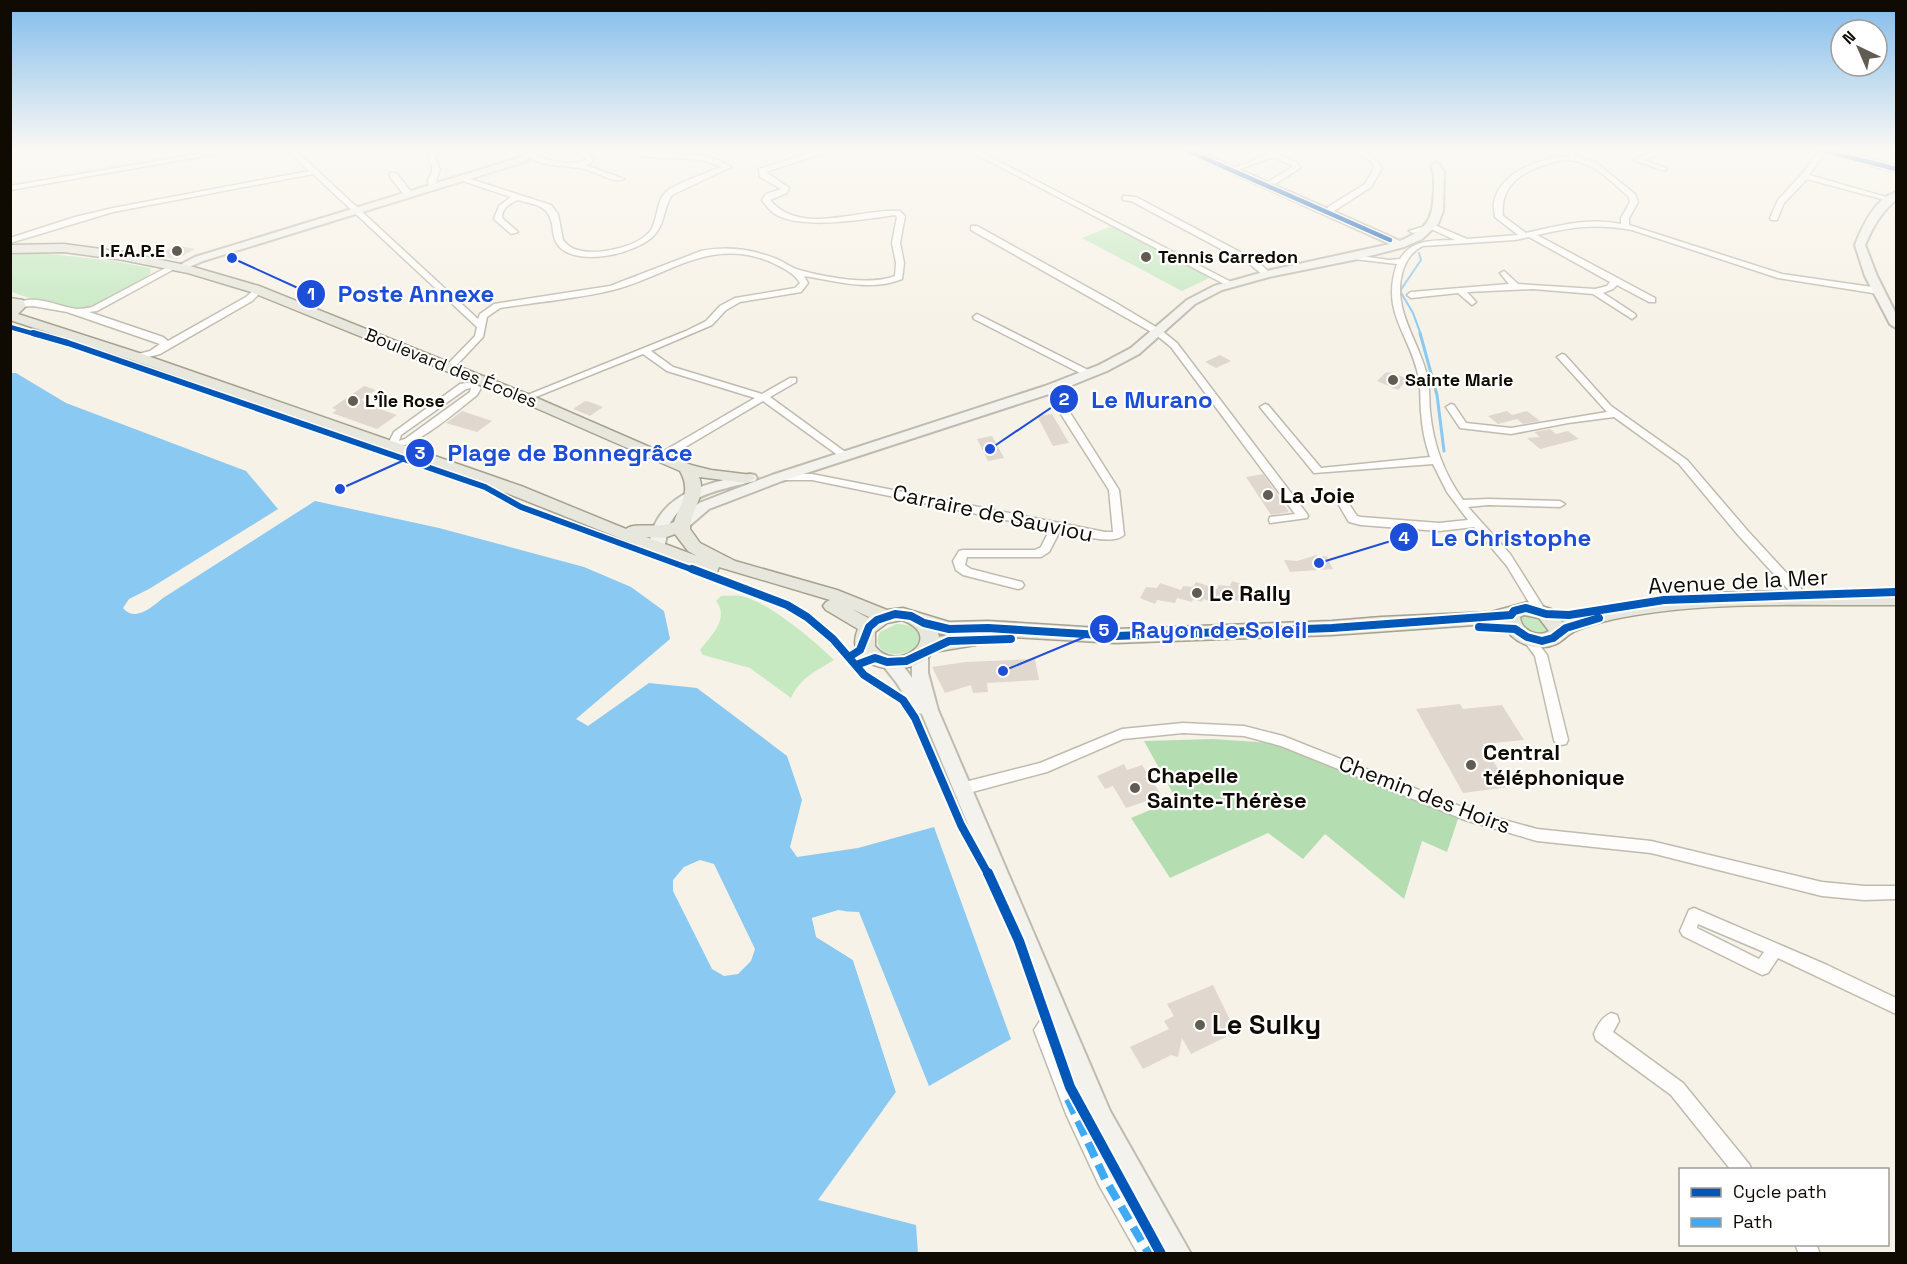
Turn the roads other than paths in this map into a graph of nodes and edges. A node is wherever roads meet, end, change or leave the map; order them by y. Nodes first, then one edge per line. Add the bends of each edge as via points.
1 (118, 209) edge
2 (363, 209) edge
3 (500, 209) edge
4 (550, 209) edge
5 (661, 209) edge
6 (773, 209) edge
7 (1085, 209) edge
8 (1152, 209) edge
9 (1320, 209) edge
10 (1438, 209) edge
11 (1498, 209) edge
12 (1630, 209) edge
13 (1778, 209) edge
14 (1884, 209) edge
15 (356, 211) junction
16 (1774, 218) dead end
17 (1428, 225) junction
18 (1625, 226) junction
19 (974, 228) dead end
20 (514, 232) dead end
21 (1528, 236) junction
22 (1461, 241) junction
23 (1396, 243) junction
24 (11, 245) edge
25 (1354, 257) junction
26 (1402, 261) junction
27 (1303, 266) junction
28 (176, 267) junction
29 (1268, 271) junction
30 (797, 272) junction
31 (1504, 273) dead end
32 (1607, 276) junction
33 (1231, 284) junction
34 (1516, 286) junction
35 (259, 290) junction
36 (1461, 291) junction
37 (1879, 291) junction
38 (1594, 292) junction
39 (1411, 295) dead end
40 (1652, 300) dead end
41 (1472, 302) dead end
42 (13, 309) edge
43 (73, 312) junction
44 (1632, 316) dead end
45 (977, 317) dead end
46 (1896, 324) edge
47 (481, 326) junction
48 (1158, 332) junction
49 (163, 348) junction
50 (644, 351) junction
51 (137, 357) junction
52 (1562, 357) dead end
53 (449, 368) junction
54 (1089, 374) junction
55 (793, 380) dead end
56 (476, 383) junction
57 (1050, 389) junction
58 (525, 398) junction
59 (765, 398) junction
60 (1266, 407) dead end
61 (1451, 407) dead end
62 (1615, 414) junction
63 (392, 446) junction
64 (863, 449) junction
65 (843, 454) junction
66 (661, 457) junction
67 (1437, 460) junction
68 (686, 468) junction
69 (813, 471) junction
70 (747, 478) junction
71 (694, 494) junction
72 (1339, 497) dead end
73 (1461, 504) junction
74 (1560, 504) dead end
75 (1274, 520) dead end
76 (1476, 524) junction
77 (682, 525) junction
78 (1057, 526) junction
79 (657, 540) junction
80 (1018, 585) dead end
81 (1896, 592) edge
82 (1799, 594) junction
83 (1896, 599) edge
84 (1543, 613) junction
85 (886, 616) junction
86 (924, 623) junction
87 (869, 627) junction
88 (1518, 627) junction
89 (1116, 636) junction
90 (1549, 643) junction
91 (924, 651) junction
92 (889, 663) junction
93 (1560, 740) dead end
94 (943, 744) junction
95 (961, 789) junction
96 (1896, 893) edge
97 (1775, 950) junction
98 (1896, 1006) edge
99 (1057, 1010) junction
100 (1611, 1021) dead end
101 (1741, 1168) edge
102 (1149, 1254) edge
103 (1178, 1254) edge

1 - 24 street via 61,224
2 - 15 main road
3 - 20 street via 498,219
4 - 5 street via 559,241 575,252 592,255 623,249 650,236
6 - 30 street via 803,220 831,222 891,212 900,216 896,243 899,277 866,282
7 - 33 street
8 - 29 street
9 - 23 main road
10 - 17 main road
11 - 21 street via 1499,217
12 - 18 street
13 - 16 street
14 - 37 main road via 1868,225 1860,245
15 - 28 main road
15 - 47 street
17 - 22 street
17 - 23 main road
17 - 23 main road
18 - 21 street via 1586,223
18 - 37 street via 1781,276
19 - 48 street
21 - 22 street
21 - 32 street
22 - 26 street via 1418,244
23 - 25 main road
23 - 27 main road
24 - 28 main road, Boulevard des Écoles via 64,248
25 - 26 street
25 - 27 main road
26 - 67 street via 1394,281 1398,314 1424,379 1427,426
27 - 29 main road
28 - 35 main road, Boulevard des Écoles
28 - 43 street via 94,309
29 - 33 main road
30 - 47 street via 741,252 711,252 612,288 497,306 483,316
30 - 50 street via 804,283 798,291 738,300 709,322
31 - 34 street
32 - 38 street via 1615,282 1613,287
32 - 40 street
33 - 48 main road via 1191,302
34 - 36 street
34 - 38 street
35 - 49 street
35 - 53 main road, Boulevard des Écoles
36 - 39 street
36 - 41 street
37 - 46 main road
38 - 44 street
42 - 43 street via 36,304
42 - 51 main road
43 - 49 street via 160,339 165,343
45 - 54 street
47 - 53 street via 479,337
48 - 54 main road via 1136,351
48 - 75 street via 1174,345 1303,516
49 - 51 street
50 - 58 street
50 - 59 street via 670,369
51 - 63 main road
52 - 62 street
53 - 56 main road, Boulevard des Écoles
54 - 57 main road
55 - 59 street
56 - 58 main road, Boulevard des Écoles
56 - 63 street via 474,393 409,441
57 - 64 main road
57 - 78 street, Carraire de Sauviou via 1114,490 1119,535 1105,536
58 - 66 main road, Boulevard des Écoles
59 - 65 street
59 - 66 street
60 - 67 street via 1318,471
61 - 62 street via 1463,426 1511,431
62 - 82 street via 1683,462
63 - 79 main road via 561,510
64 - 65 main road
64 - 69 main road
65 - 70 main road
66 - 68 main road, Boulevard des Écoles
67 - 73 street
68 - 70 main road, Boulevard des Écoles via 722,477
68 - 71 main road via 694,483
69 - 77 main road via 777,477 704,506
69 - 78 street, Carraire de Sauviou
70 - 71 main road
71 - 77 main road
71 - 79 main road via 671,510 658,527
72 - 76 street via 1353,519 1361,521 1439,527
73 - 74 street
73 - 76 street
76 - 84 street via 1506,557
77 - 79 main road
77 - 85 main road via 684,537 707,555
78 - 80 street via 1045,549 1037,554 973,553 958,561 967,572
79 - 87 main road via 742,580 826,604
81 - 82 main road, Avenue de la Mer
82 - 84 main road, Avenue de la Mer via 1664,600 1569,615
83 - 90 main road, Avenue de la Mer via 1782,599 1629,610 1576,625
84 - 88 main road, Avenue de la Mer via 1520,609
84 - 90 main road via 1557,626
85 - 86 main road via 911,616
85 - 87 main road
86 - 89 main road via 948,629
86 - 91 main road via 931,637
87 - 92 main road via 864,640 869,652
88 - 89 main road via 1332,628
88 - 90 main road
89 - 91 main road via 949,641
90 - 93 street
91 - 92 main road via 906,662
91 - 94 main road via 918,666 922,688
92 - 94 main road via 911,690
94 - 95 main road
95 - 96 street, Chemin des Hoirs via 1042,768 1122,734 1183,728 1244,731 1283,741 1470,816 1537,835 1651,847 1822,889
95 - 99 main road
97 - 97 street via 1694,915 1688,931 1762,968
97 - 98 street
99 - 102 street via 1042,1030 1071,1108 1105,1179
99 - 103 main road via 1102,1119
100 - 101 street via 1602,1034 1677,1089

